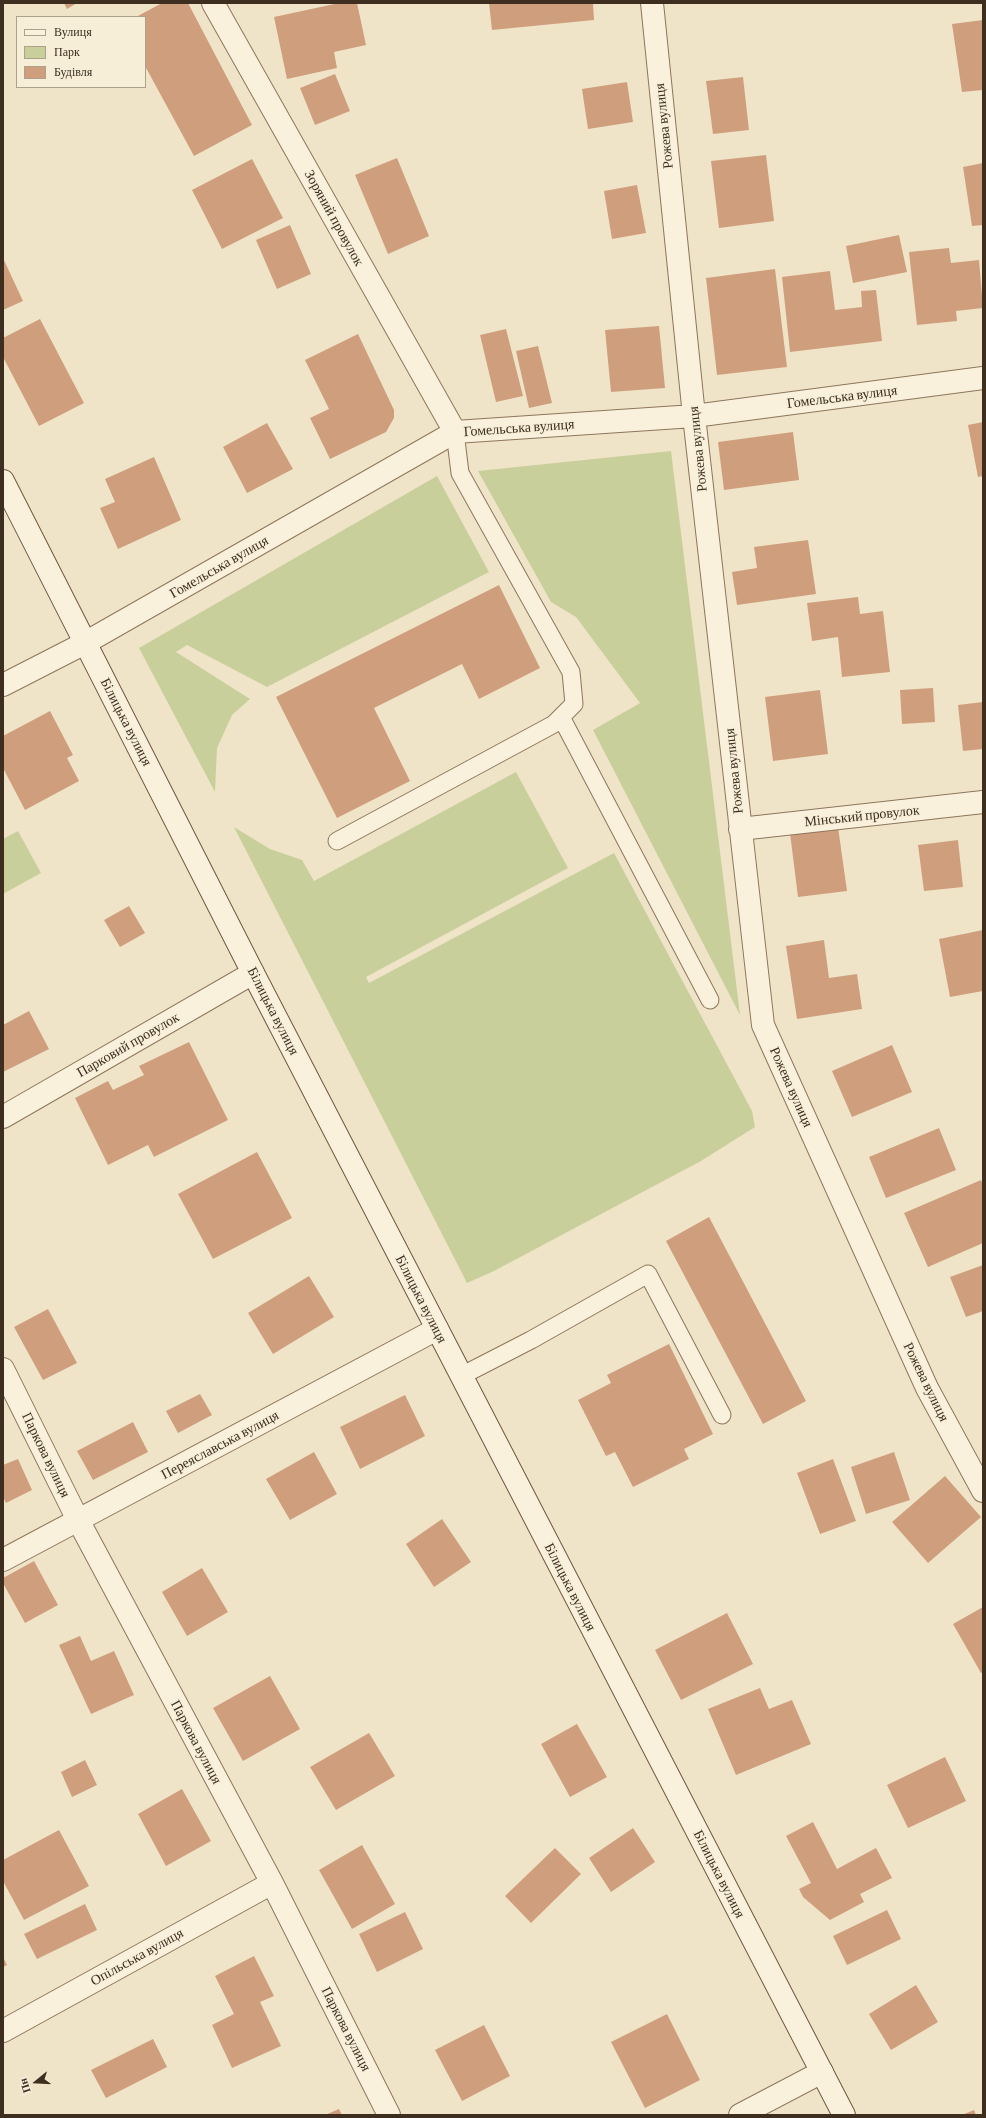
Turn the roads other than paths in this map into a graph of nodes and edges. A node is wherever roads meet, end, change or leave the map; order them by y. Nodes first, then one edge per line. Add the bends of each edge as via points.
1 (213, 3) edge
2 (652, 3) edge
3 (983, 378) edge
4 (694, 416) junction
5 (455, 432) junction
6 (3, 481) edge
7 (85, 643) junction
8 (3, 686) edge
9 (561, 717) junction
10 (983, 802) edge
11 (740, 829) junction
12 (337, 841) dead end
13 (254, 973) junction
14 (710, 1000) dead end
15 (3, 1117) edge
16 (437, 1330) junction
17 (3, 1369) edge
18 (461, 1376) junction
19 (722, 1415) dead end
20 (981, 1483) edge
21 (78, 1520) junction
22 (3, 1560) edge
23 (272, 1883) junction
24 (3, 2031) edge
25 (822, 2072) junction
26 (389, 2115) edge
27 (740, 2115) edge
28 (844, 2115) edge

1 - 5 street, Зоряний провулок
2 - 4 street, Рожева вулиця
3 - 4 street, Гомельська вулиця
4 - 5 street, Гомельська вулиця
4 - 11 street, Рожева вулиця
5 - 7 street, Гомельська вулиця
5 - 9 lane via 460,473 571,672 574,704
6 - 7 street, Білицька вулиця
7 - 8 street, Гомельська вулиця
7 - 13 street, Білицька вулиця
9 - 12 lane via 554,724
9 - 14 lane
10 - 11 street, Мінський провулок
11 - 20 street, Рожева вулиця via 763,1025 927,1388
13 - 15 street, Парковий провулок
13 - 16 street, Білицька вулиця
16 - 18 street, Білицька вулиця
16 - 21 street, Переяславська вулиця
17 - 21 street, Паркова вулиця
18 - 19 lane via 648,1274
18 - 25 street, Білицька вулиця
21 - 22 street, Переяславська вулиця
21 - 23 street, Паркова вулиця
23 - 24 street, Опільська вулиця
23 - 26 street, Паркова вулиця
25 - 27 street
25 - 28 street, Білицька вулиця

